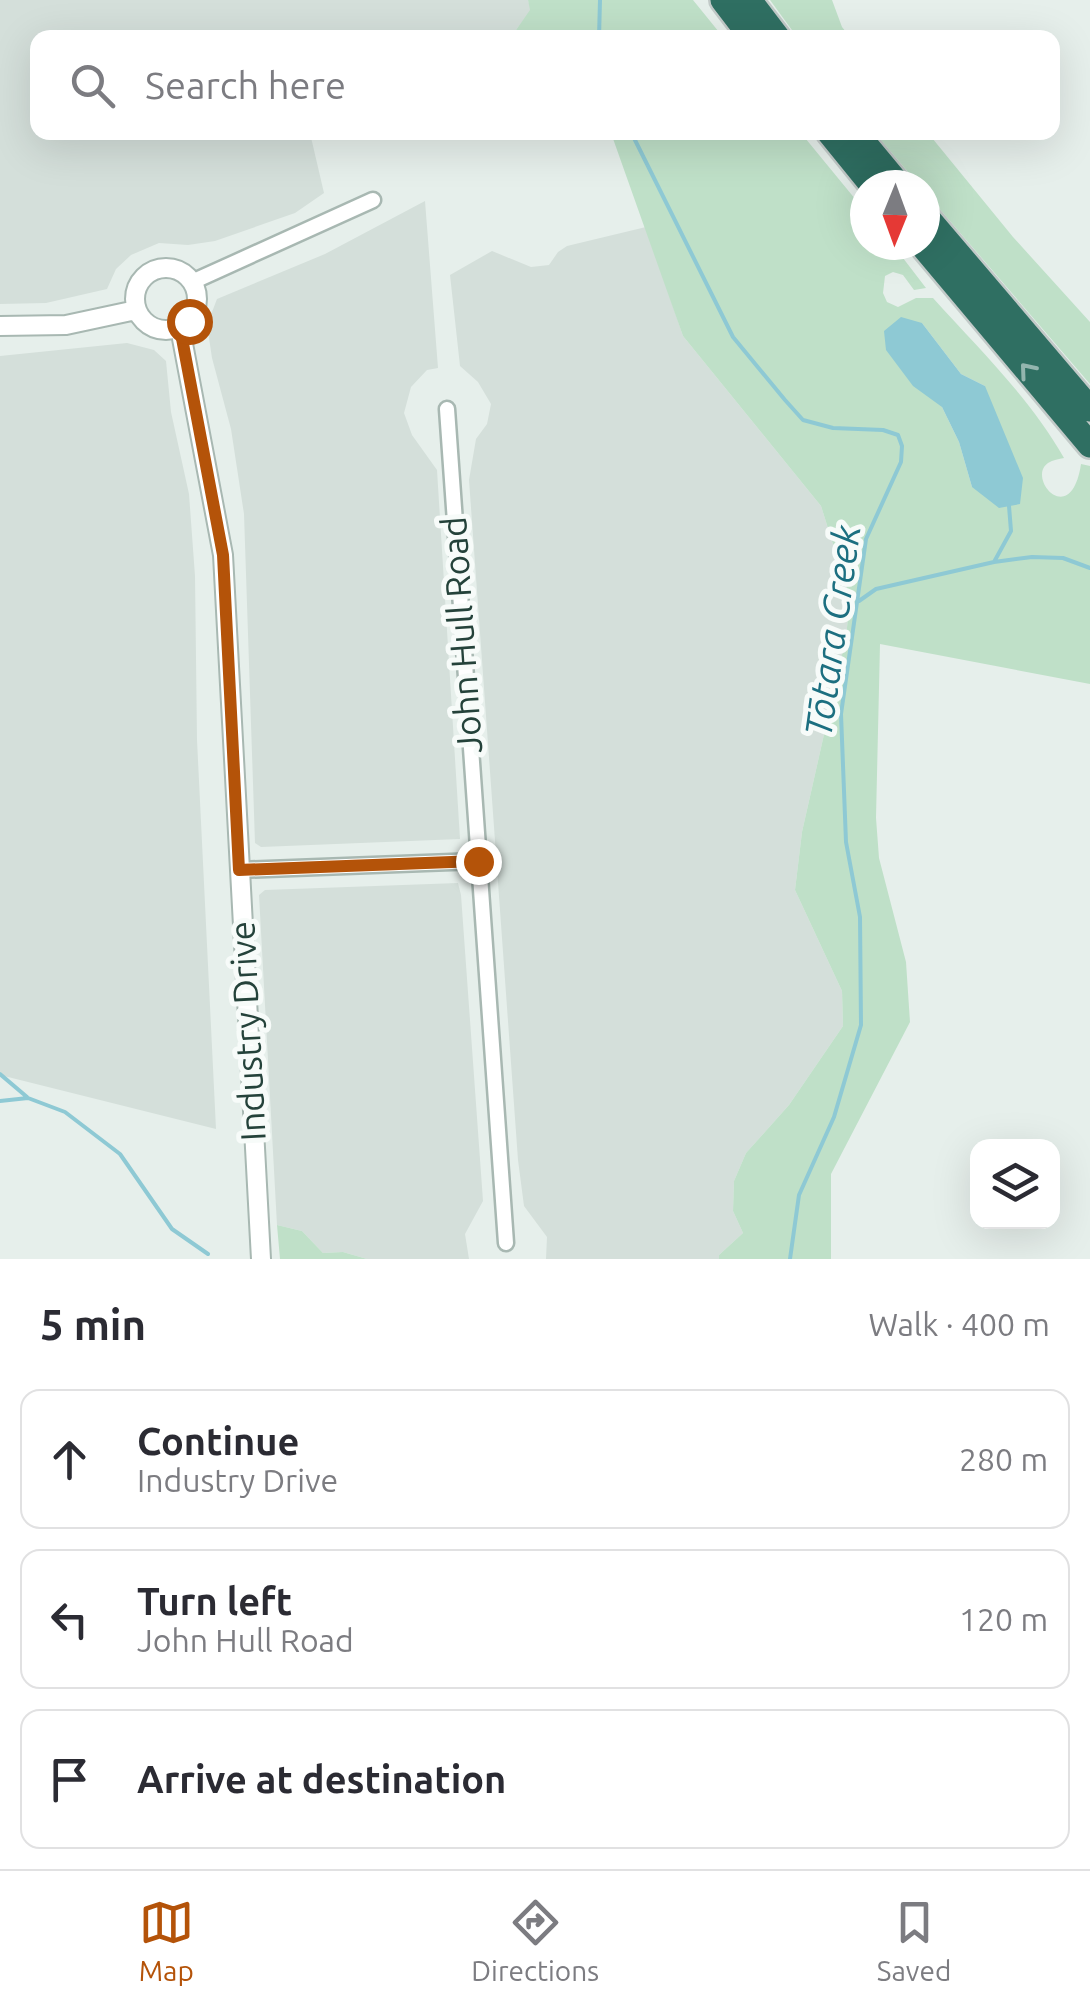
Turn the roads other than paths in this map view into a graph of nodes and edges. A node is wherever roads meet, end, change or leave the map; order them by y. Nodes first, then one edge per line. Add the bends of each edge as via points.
1 (723, 0) edge
2 (749, 0) edge
3 (746, 30) edge
4 (772, 30) edge
5 (835, 140) edge
6 (862, 140) edge
7 (860, 170) edge
8 (887, 170) edge
9 (373, 200) dead end
10 (940, 233) edge
11 (935, 260) edge
12 (192, 282) junction
13 (136, 310) junction
14 (0, 326) edge
15 (180, 328) junction
16 (447, 409) dead end
17 (1090, 409) edge
18 (1090, 445) edge
19 (478, 861) junction
20 (239, 870) junction
21 (506, 1244) dead end
22 (261, 1259) edge

1 - 3 highway
2 - 4 highway
5 - 7 highway
6 - 8 highway
9 - 12 street
10 - 17 highway
18 -> 11 highway
12 - 13 street via 176,270 156,269 135,290
12 - 15 street via 198,302
13 - 14 street via 66,325
13 - 15 street via 149,326
15 - 20 street, Industry Drive via 223,555
16 - 19 street, John Hull Road
19 - 20 street
19 - 21 street, John Hull Road
20 - 22 street, Industry Drive

